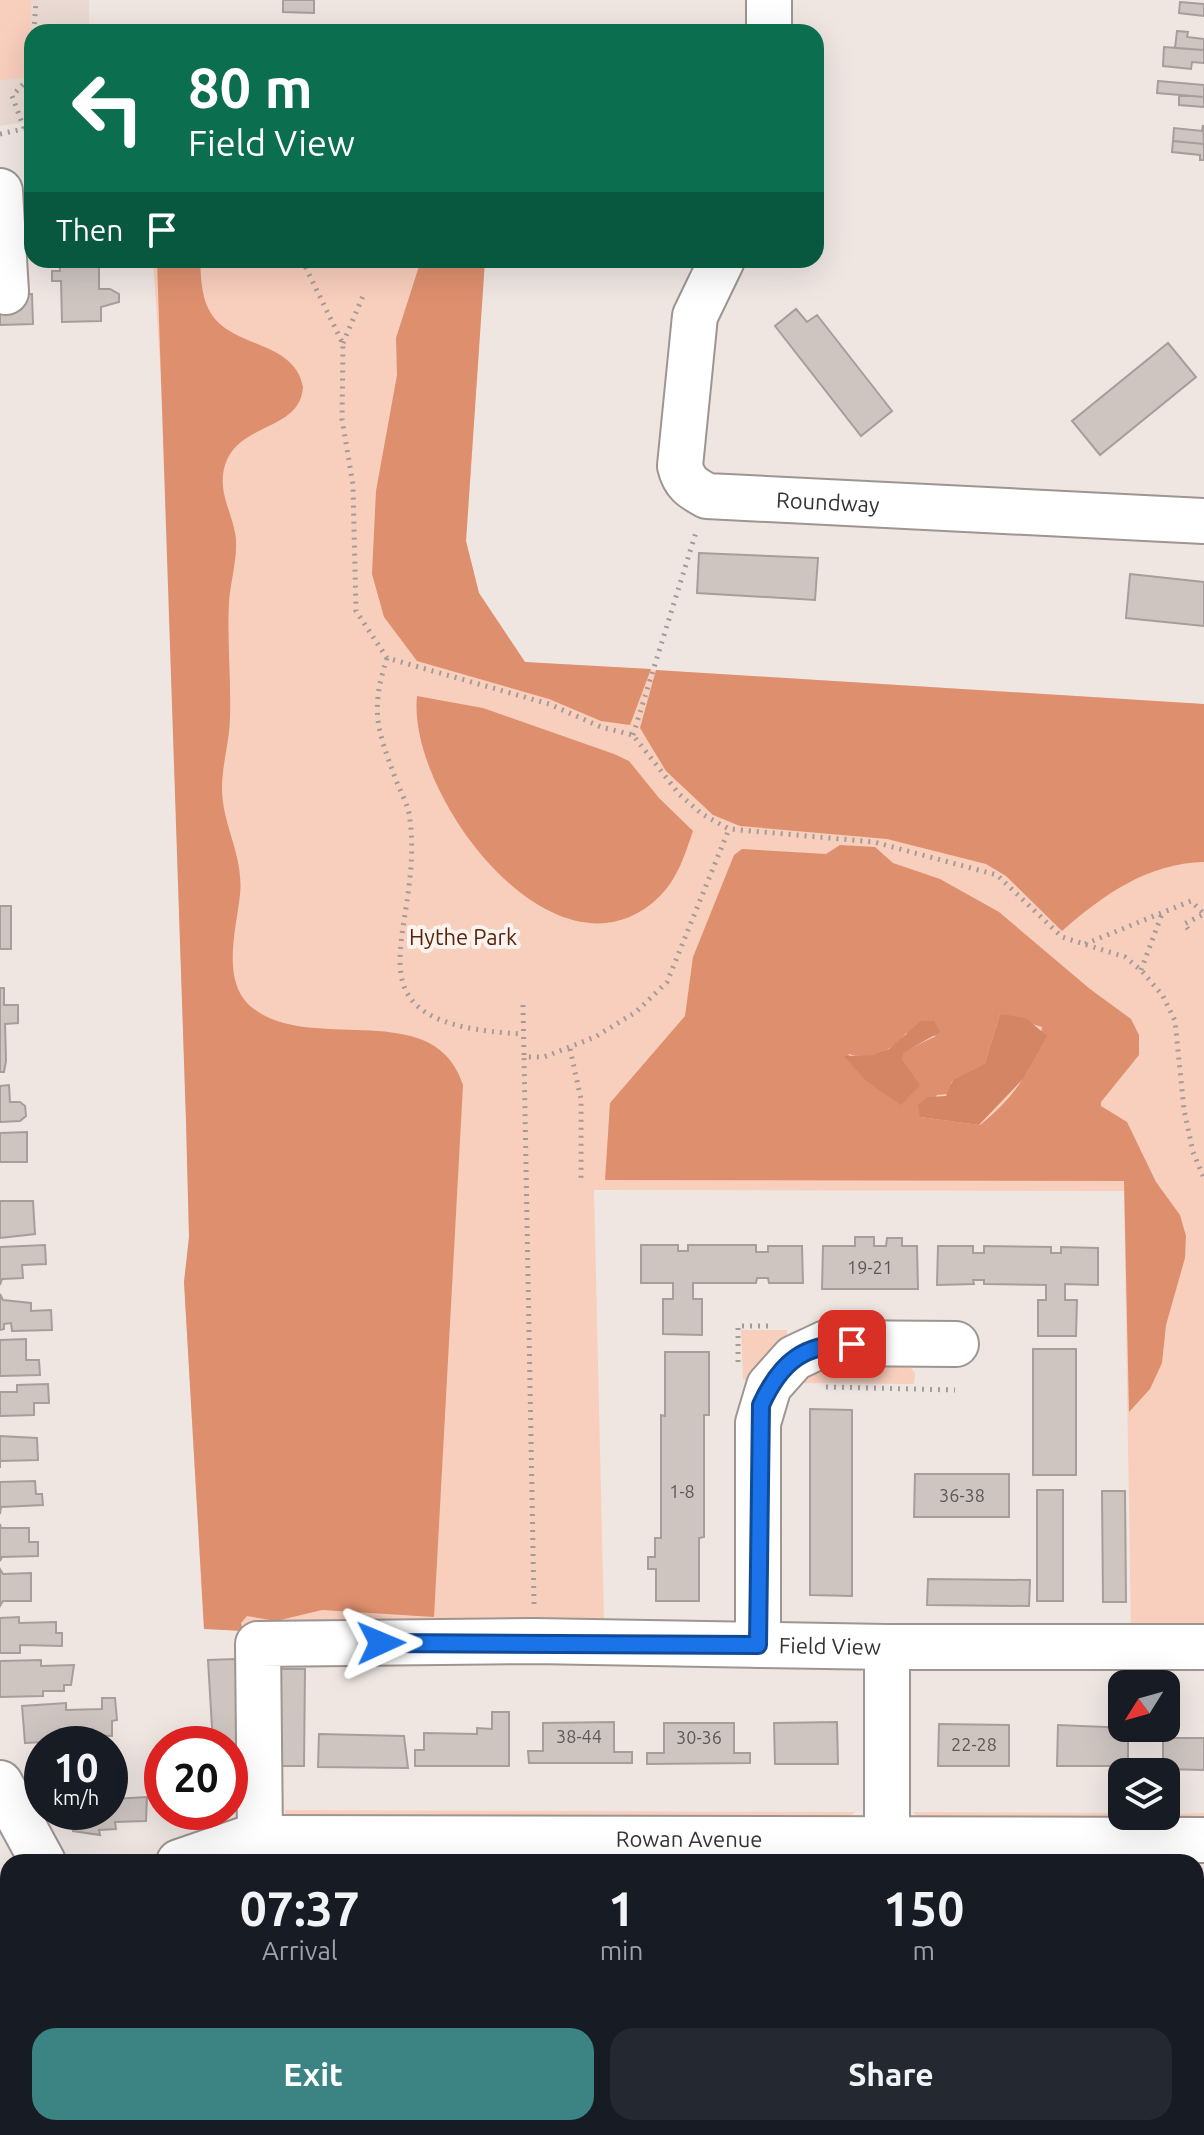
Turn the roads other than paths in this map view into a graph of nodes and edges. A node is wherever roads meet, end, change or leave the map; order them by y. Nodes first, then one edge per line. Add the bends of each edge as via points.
1 (769, 0) edge
2 (769, 24) edge
3 (0, 191) edge
4 (718, 268) edge
5 (6, 292) dead end
6 (1204, 521) edge
7 (956, 1344) dead end
8 (758, 1645) junction
9 (887, 1647) junction
10 (1204, 1647) edge
11 (0, 1783) edge
12 (260, 1838) junction
13 (887, 1839) junction
14 (1204, 1840) edge
15 (39, 1854) edge
16 (202, 1854) edge

1 - 2 street
3 - 5 street
4 - 6 street, Roundway via 695,316 680,466 691,488 707,496
7 - 8 street, Field View via 826,1343 794,1358 769,1386 758,1423
8 - 9 street, Field View
8 - 12 street via 258,1644
9 - 10 street
9 - 13 street, Field View
11 - 15 street
12 - 13 street, Rowan Avenue
12 - 16 street, Rowan Avenue
13 - 14 street, Rowan Avenue

